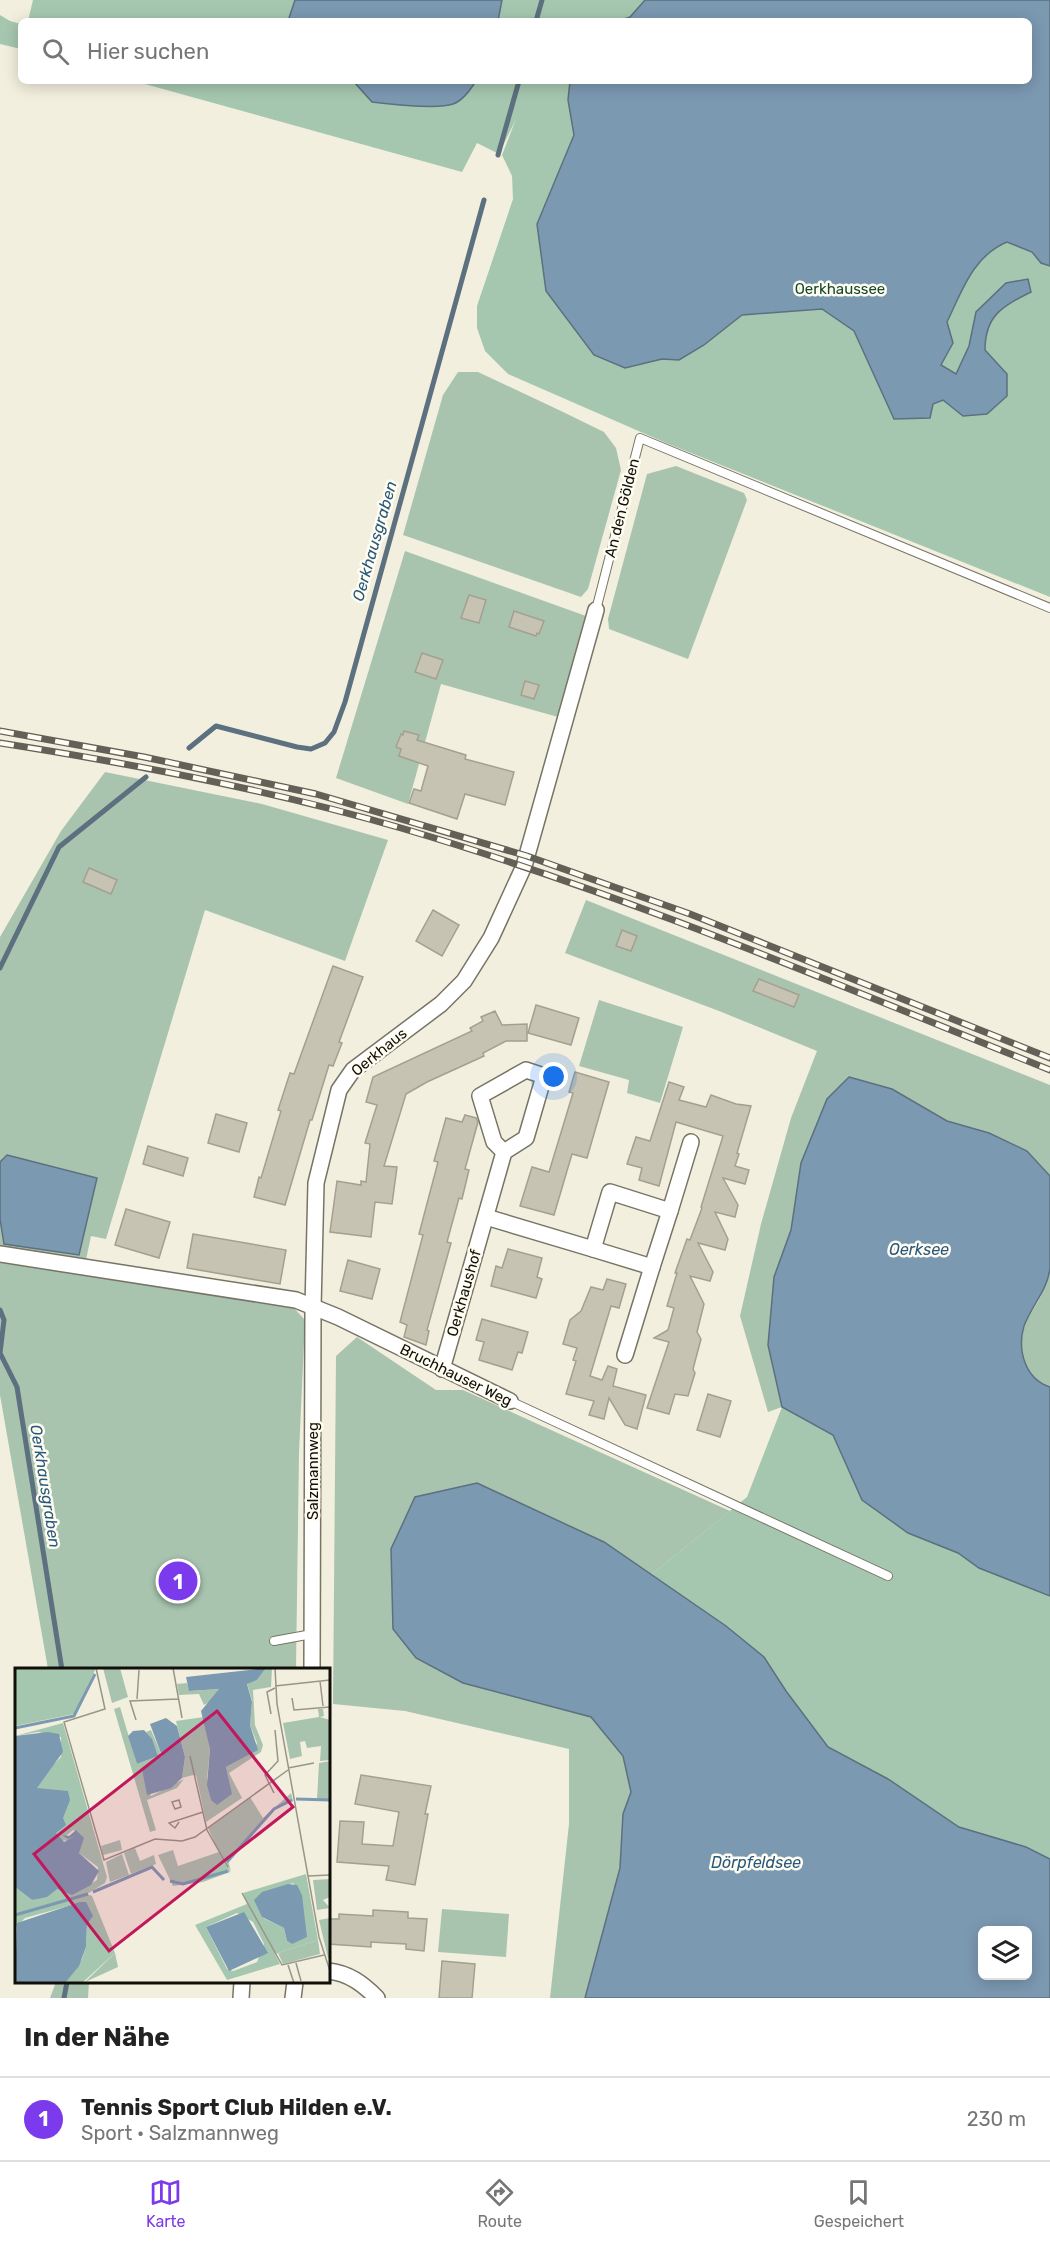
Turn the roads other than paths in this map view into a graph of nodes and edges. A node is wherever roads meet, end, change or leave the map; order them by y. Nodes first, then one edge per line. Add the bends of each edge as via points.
1 (1050, 608) edge
2 (596, 610) joint
3 (524, 866) joint
4 (691, 1142) dead end
5 (504, 1152) junction
6 (670, 1211) junction
7 (486, 1217) junction
8 (593, 1249) junction
9 (0, 1254) edge
10 (652, 1267) junction
11 (313, 1308) junction
12 (625, 1355) dead end
13 (442, 1369) junction
14 (510, 1401) joint
15 (888, 1576) dead end
16 (312, 1634) junction
17 (274, 1641) dead end
18 (312, 1668) edge
19 (330, 1971) edge
20 (242, 1983) edge
21 (295, 1983) edge
22 (241, 1998) edge
23 (293, 1998) edge
24 (377, 1998) edge

1 - 2 lane, An den Gölden via 640,438
2 - 3 street, An den Gölden
3 - 11 street, Oerkhaus via 491,938 464,981 441,1004 353,1070 339,1090 316,1183
4 - 6 street
5 - 5 street via 526,1138 544,1076 526,1070 480,1096 494,1142
5 - 7 street, Oerkhaushof
6 - 8 street via 610,1192
6 - 10 street
7 - 8 street
7 - 13 street, Oerkhaushof
8 - 10 street
9 - 11 street, Bruchhauser Weg via 296,1300
10 - 12 street
11 - 13 street, Bruchhauser Weg
11 - 16 street, Salzmannweg
13 - 14 street, Bruchhauser Weg
14 - 15 lane, Bruchhauser Weg
16 - 17 lane
16 - 18 street, Salzmannweg
19 - 24 street via 342,1972 362,1983
20 - 22 street
21 - 23 street

